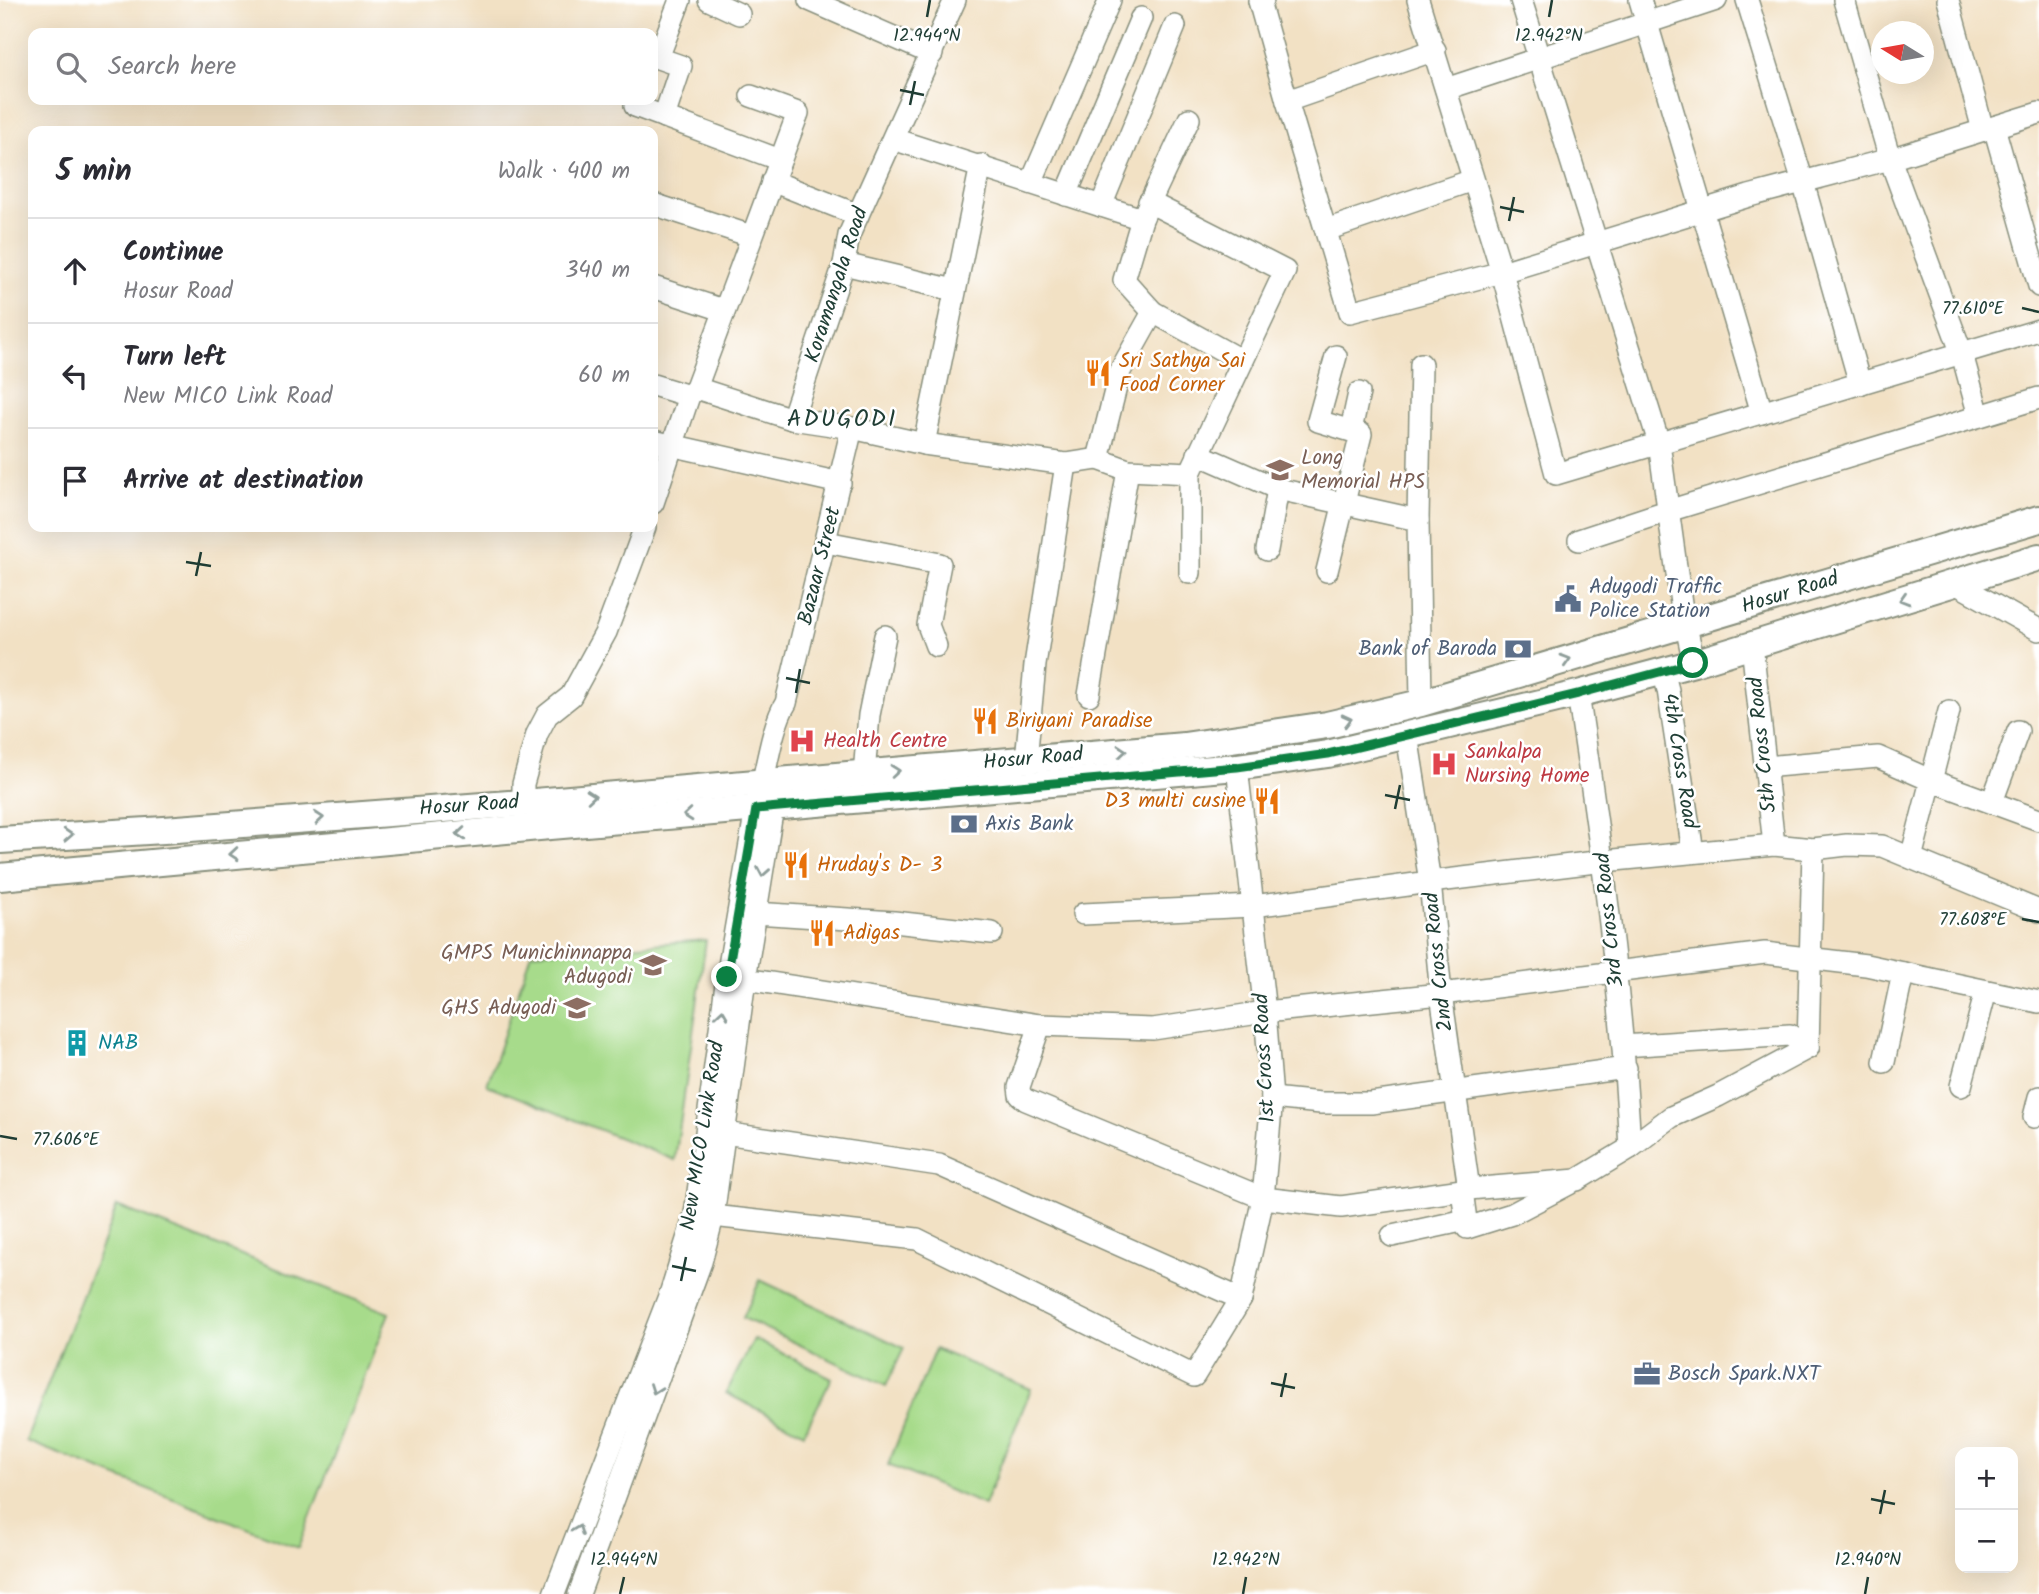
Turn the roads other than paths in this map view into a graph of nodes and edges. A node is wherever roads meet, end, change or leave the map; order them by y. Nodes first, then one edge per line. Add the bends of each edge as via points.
1 (680, 0) edge
2 (709, 0) edge
3 (809, 0) edge
4 (955, 0) edge
5 (1110, 0) edge
6 (1263, 0) edge
7 (1418, 0) edge
8 (1521, 0) edge
9 (1640, 0) edge
10 (1716, 0) edge
11 (1747, 0) edge
12 (1844, 0) edge
13 (1948, 0) edge
14 (739, 14) dead end
15 (1141, 18) dead end
16 (1646, 22) junction
17 (1175, 26) dead end
18 (1434, 50) junction
19 (932, 54) junction
20 (1538, 59) junction
21 (1446, 89) junction
22 (751, 96) dead end
23 (1286, 101) junction
24 (635, 106) dead end
25 (2039, 113) edge
26 (664, 117) junction
27 (1189, 119) dead end
28 (1988, 129) junction
29 (893, 139) junction
30 (1890, 159) junction
31 (780, 160) junction
32 (981, 166) junction
33 (1473, 180) junction
34 (772, 181) junction
35 (1803, 182) junction
36 (1031, 183) junction
37 (1066, 195) junction
38 (658, 206) edge
39 (1101, 206) junction
40 (1703, 210) junction
41 (1145, 211) junction
42 (858, 215) junction
43 (1325, 230) junction
44 (751, 236) junction
45 (1597, 242) junction
46 (844, 264) junction
47 (1502, 272) junction
48 (2039, 286) edge
49 (658, 289) edge
50 (954, 290) junction
51 (723, 310) junction
52 (1153, 312) junction
53 (2039, 330) edge
54 (1962, 354) junction
55 (1336, 356) dead end
56 (1242, 361) junction
57 (1421, 364) dead end
58 (1860, 384) junction
59 (658, 386) edge
60 (692, 392) junction
61 (1359, 393) dead end
62 (2039, 398) edge
63 (1762, 413) junction
64 (1979, 416) junction
65 (792, 419) junction
66 (852, 428) junction
67 (1351, 430) junction
68 (662, 443) edge
69 (1659, 443) junction
70 (924, 444) junction
71 (1098, 460) junction
72 (1194, 463) junction
73 (1066, 464) junction
74 (658, 470) edge
75 (1128, 470) junction
76 (839, 483) junction
77 (1278, 489) junction
78 (1343, 503) junction
79 (1667, 511) junction
80 (2039, 519) edge
81 (1418, 520) junction
82 (643, 532) edge
83 (1579, 540) dead end
84 (826, 542) junction
85 (1267, 550) dead end
86 (2039, 557) edge
87 (1327, 571) dead end
88 (1190, 573) dead end
89 (1955, 583) junction
90 (1684, 625) junction
91 (2039, 630) edge
92 (885, 636) dead end
93 (1752, 645) junction
94 (936, 646) dead end
95 (1693, 663) junction
96 (1663, 671) junction
97 (1578, 694) junction
98 (1089, 695) dead end
99 (1421, 703) junction
100 (1949, 711) dead end
101 (2018, 731) dead end
102 (1407, 735) junction
103 (1026, 760) junction
104 (1237, 767) junction
105 (1765, 767) junction
106 (864, 774) junction
107 (1930, 780) junction
108 (767, 795) junction
109 (1992, 802) junction
110 (523, 803) junction
111 (2039, 820) edge
112 (0, 840) edge
113 (1774, 845) junction
114 (1813, 849) junction
115 (1693, 852) junction
116 (1911, 858) junction
117 (1604, 861) junction
118 (0, 877) edge
119 (1430, 882) junction
120 (1253, 906) junction
121 (2039, 911) edge
122 (755, 913) junction
123 (1083, 914) dead end
124 (992, 933) dead end
125 (1809, 958) junction
126 (1615, 972) junction
127 (1903, 974) junction
128 (745, 979) junction
129 (1986, 991) junction
130 (1441, 994) junction
131 (2039, 1002) edge
132 (1265, 1012) junction
133 (1040, 1025) junction
134 (1808, 1048) junction
135 (1624, 1057) junction
136 (1884, 1062) dead end
137 (1961, 1086) dead end
138 (1454, 1090) junction
139 (1272, 1098) junction
140 (714, 1131) junction
141 (1630, 1148) junction
142 (1577, 1180) junction
143 (1465, 1190) junction
144 (1263, 1198) junction
145 (704, 1216) junction
146 (1466, 1220) junction
147 (1392, 1237) dead end
148 (1241, 1299) junction
149 (554, 1594) edge
150 (579, 1594) edge

1 - 26 street via 658,58 681,66
2 - 14 street
3 - 19 street
4 - 19 street, Koramangala Road
5 - 36 street
6 - 23 street via 1259,1
7 - 18 street
8 - 20 street
9 - 16 street
10 - 16 street
11 - 35 street
12 - 30 street
13 - 28 street
15 - 37 street
16 - 20 street
16 - 40 street
17 - 39 street
18 - 21 street
18 - 23 street
19 - 29 street, Koramangala Road
20 - 21 street
20 - 45 street
21 - 33 street
22 - 31 street via 798,113
23 - 43 street
24 - 26 street
25 - 28 street
26 - 31 street
27 - 41 street
28 - 30 street
28 - 48 street
29 - 32 street
29 - 42 street, Koramangala Road
30 - 35 street
30 - 54 street
31 - 34 street
32 - 36 street
32 - 50 street
33 - 43 street
33 - 47 street
34 - 42 street
34 - 44 street
35 - 40 street
35 - 58 street
36 - 37 street
37 - 39 street
38 - 44 street
39 - 41 street
40 - 45 street
40 - 63 street
41 - 52 street via 1124,280
41 - 56 street via 1285,271
42 - 46 street, Koramangala Road
43 - 47 street via 1350,312
44 - 51 street
45 - 47 street
45 - 69 street
46 - 50 street
46 - 65 street, Koramangala Road
47 - 69 street via 1556,474
49 - 51 street
50 - 70 street
51 - 60 street
52 - 56 street
52 - 71 street via 1120,371
53 - 54 street
54 - 58 street
54 - 64 street
55 - 67 street via 1318,421
56 - 72 street
57 - 81 street
58 - 63 street
59 - 60 street
60 - 65 street
60 - 68 street
61 - 67 street
62 - 64 street
63 - 69 street
64 - 79 street
65 - 66 street
66 - 70 street
66 - 76 street, Bazaar Street
67 - 78 street via 1361,434
68 - 74 street
68 - 76 street
69 - 79 street
70 - 73 street
71 - 73 street
71 - 75 street
72 - 75 street
72 - 77 street
72 - 88 street
73 - 103 street via 1035,665
75 - 98 street
76 - 84 street, Bazaar Street
77 - 78 street
77 - 85 street
78 - 81 street
78 - 87 street
79 - 83 street
79 - 90 street
80 - 90 main road, Hosur Road
81 - 99 street
82 - 110 street via 606,632 571,695 547,715 537,734 523,784
84 - 94 street via 940,564 928,625
84 - 108 street, Bazaar Street via 786,703 790,714
86 - 89 main road, Hosur Road
89 - 91 street
89 -> 93 main road, Hosur Road
90 - 95 street
99 -> 90 main road, Hosur Road
92 - 106 street via 869,715
93 - 95 main road, Hosur Road
93 - 105 street, 5th Cross Road
95 - 96 main road, Hosur Road
96 - 97 main road, Hosur Road
96 - 115 street, 4th Cross Road
97 - 102 main road, Hosur Road
97 - 117 street, 3rd Cross Road
103 -> 99 main road, Hosur Road via 1282,732
100 - 107 street
101 - 109 street
102 - 104 main road, Hosur Road via 1328,754
102 - 119 street, 2nd Cross Road
106 -> 103 main road, Hosur Road
104 - 108 main road, Hosur Road
104 - 120 street, 1st Cross Road
105 - 107 street via 1878,757
105 - 113 street, 5th Cross Road
106 - 108 main road, Hosur Road
107 - 109 street
107 - 116 street
110 -> 108 main road, Hosur Road
108 -> 118 main road, Hosur Road via 539,827
108 -> 122 street, New MICO Link Road
140 -> 108 street, New MICO Link Road via 727,977
109 - 111 street
112 -> 110 main road, Hosur Road
113 - 114 street
113 - 115 street
114 - 116 street via 1882,846
114 - 125 street
115 - 117 street
116 - 121 street
117 - 119 street
117 - 126 street, 3rd Cross Road
119 - 120 street
119 - 130 street, 2nd Cross Road
120 - 123 street
120 - 132 street, 1st Cross Road
122 - 124 street
122 - 128 street, New MICO Link Road
125 - 126 street via 1765,953
125 - 127 street
125 - 134 street
126 - 130 street
126 - 135 street, 3rd Cross Road
127 - 129 street
127 - 136 street
128 - 133 street
128 - 140 street, New MICO Link Road
129 - 131 street
129 - 137 street
130 - 132 street
130 - 138 street, 2nd Cross Road
132 - 133 street via 1153,1029
132 - 139 street, 1st Cross Road
133 - 144 street via 1019,1087 1026,1100
134 - 135 street via 1790,1035
134 - 141 street via 1671,1117
135 - 138 street
135 - 141 street, 3rd Cross Road
138 - 139 street via 1371,1103
138 - 143 street, 2nd Cross Road
139 - 144 street, 1st Cross Road
140 - 145 street, New MICO Link Road
140 - 148 street via 939,1165
141 - 142 street
142 - 143 street
142 - 146 street via 1512,1214 1467,1228
143 - 144 street via 1341,1207
143 - 146 street, 2nd Cross Road
144 - 148 street, 1st Cross Road
145 - 148 street, 1st Cross Road via 917,1239 1194,1376
149 -> 145 street, New MICO Link Road
145 -> 150 street, New MICO Link Road via 694,1281
146 - 147 street

